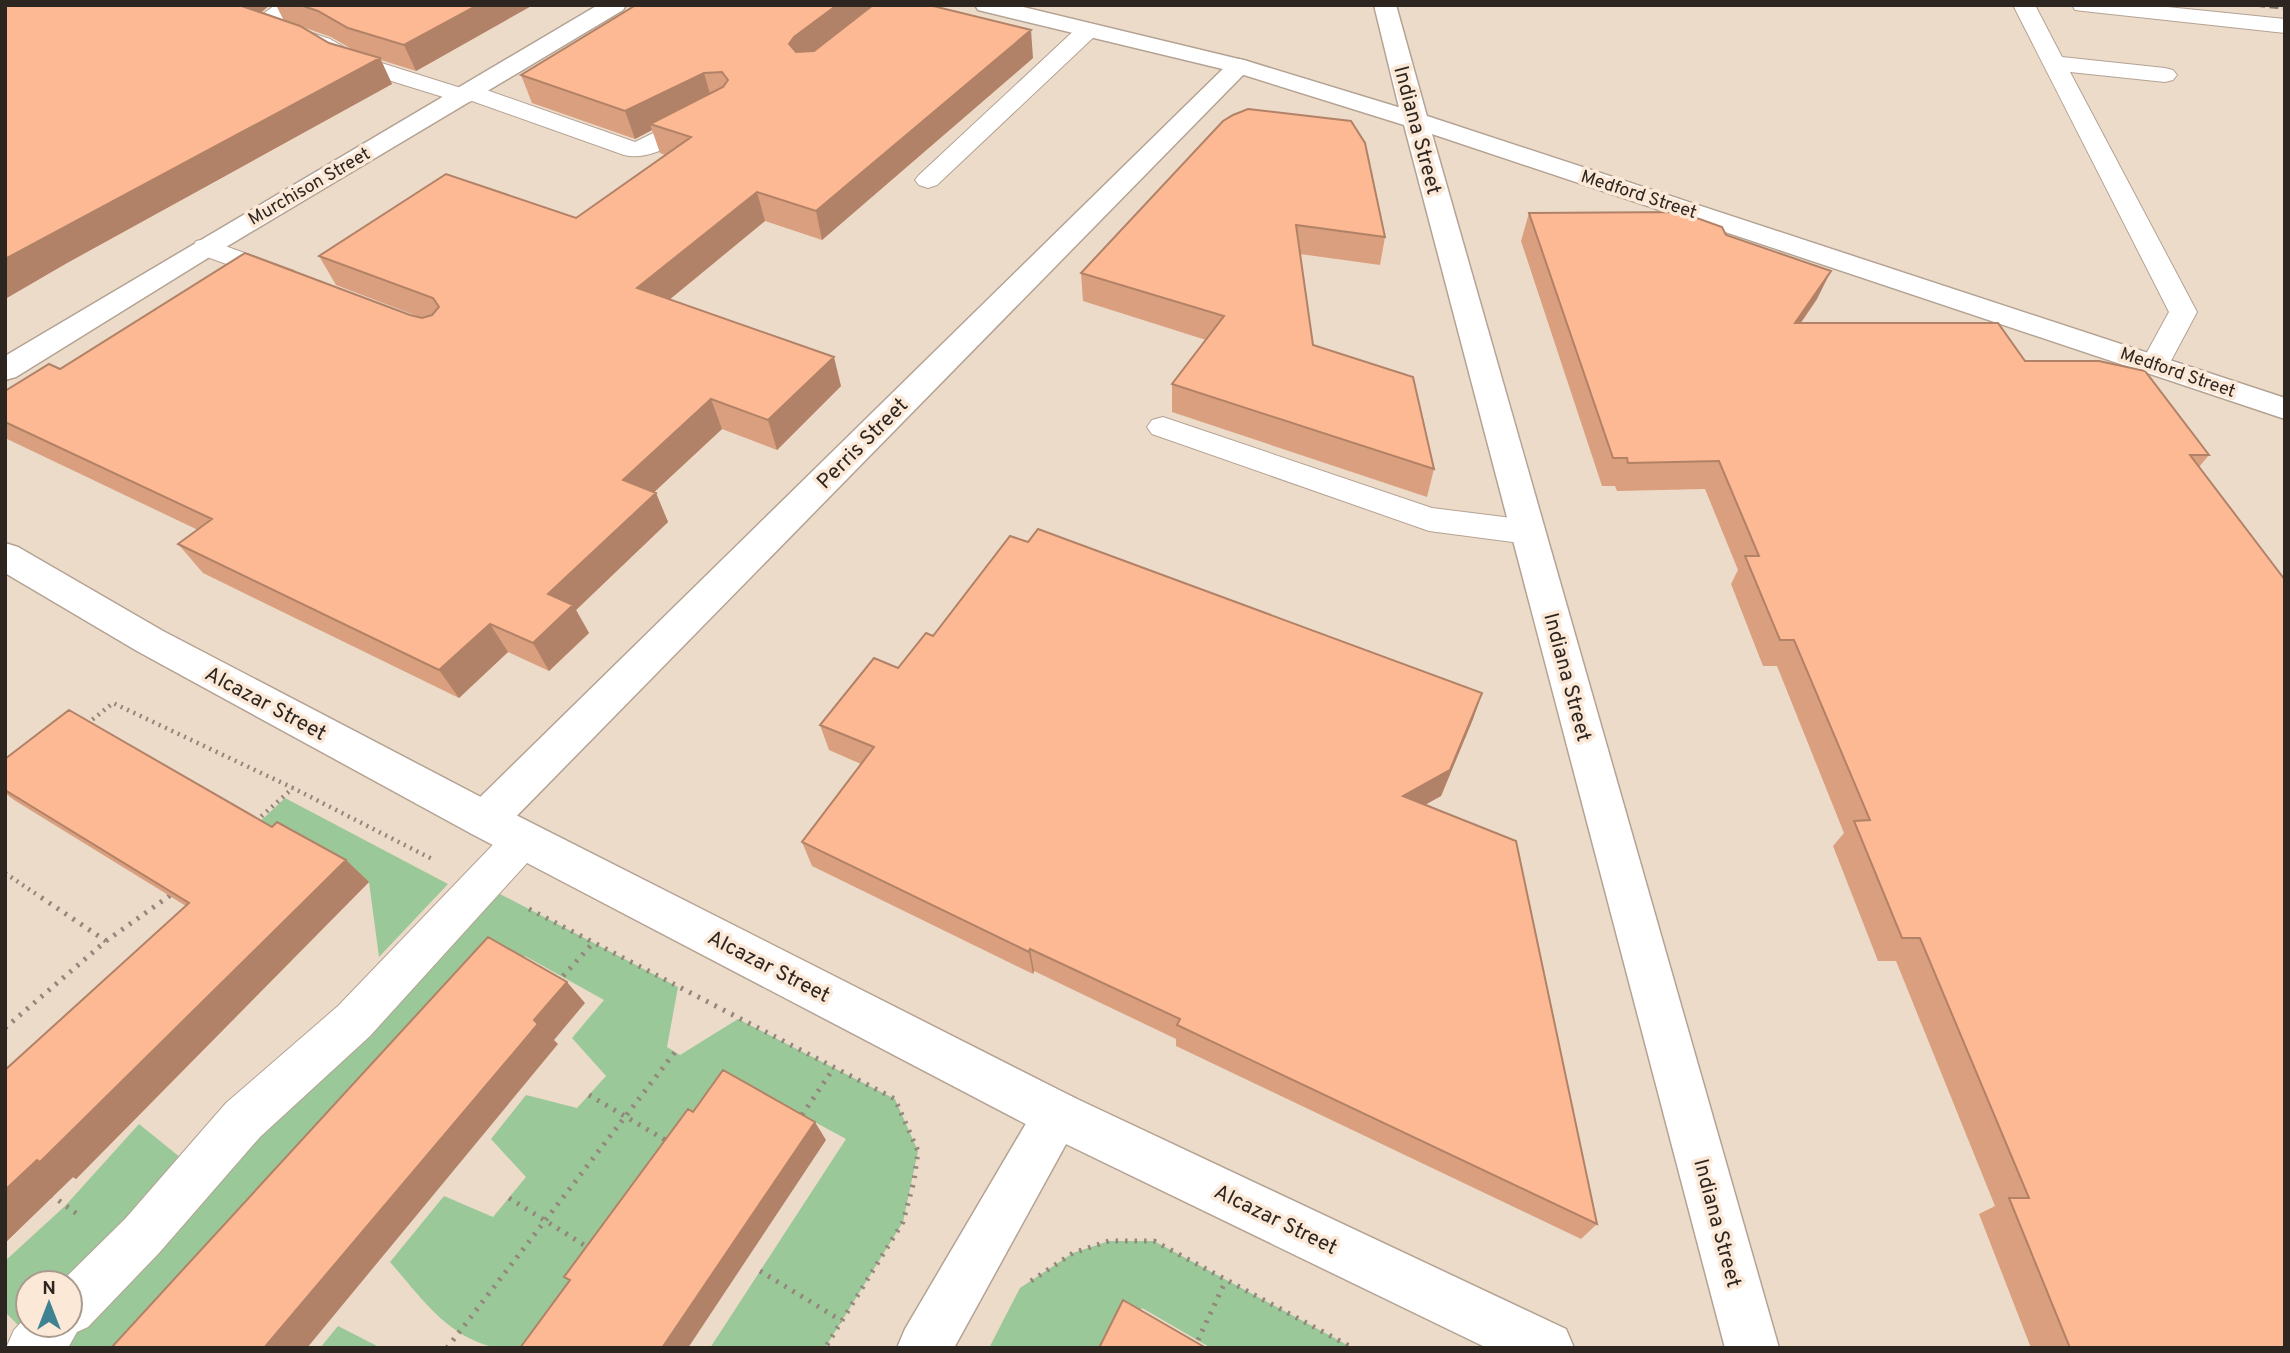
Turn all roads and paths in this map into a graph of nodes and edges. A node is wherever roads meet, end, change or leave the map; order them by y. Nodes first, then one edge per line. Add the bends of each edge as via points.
1 (615, 5) edge
2 (986, 5) edge
3 (1385, 5) edge
4 (2024, 5) edge
5 (2083, 5) edge
6 (284, 10) dead end
7 (2285, 26) edge
8 (1088, 30) junction
9 (2054, 63) junction
10 (1239, 66) junction
11 (2165, 75) dead end
12 (467, 94) junction
13 (722, 108) edge
14 (1415, 120) junction
15 (928, 180) dead end
16 (206, 247) junction
17 (308, 286) edge
18 (2155, 365) junction
19 (5, 370) edge
20 (2285, 409) edge
21 (1163, 427) dead end
22 (1528, 532) junction
23 (5, 556) edge
24 (293, 788) dead end
25 (247, 830) edge
26 (504, 830) junction
27 (5, 873) edge
28 (177, 890) edge
29 (106, 942) junction
30 (593, 943) dead end
31 (564, 976) dead end
32 (5, 1028) edge
33 (675, 1052) dead end
34 (833, 1069) dead end
35 (589, 1095) dead end
36 (802, 1115) edge
37 (1058, 1115) junction
38 (625, 1116) junction
39 (667, 1141) edge
40 (918, 1151) dead end
41 (45, 1191) edge
42 (509, 1198) dead end
43 (542, 1222) junction
44 (142, 1236) junction
45 (589, 1248) edge
46 (760, 1271) dead end
47 (1226, 1280) junction
48 (1020, 1288) dead end
49 (84, 1295) edge
50 (842, 1321) junction
51 (1198, 1340) edge
52 (447, 1348) edge
53 (825, 1348) edge
54 (923, 1348) edge
55 (1353, 1348) edge
56 (1547, 1348) edge
57 (1752, 1348) edge

1 - 12 street, Murchison Street
2 - 8 street, Medford Street
3 - 14 street, Indiana Street
4 - 9 lane
5 - 7 lane
6 - 12 lane via 262,23 322,44 351,61
8 - 10 street, Medford Street
8 - 15 lane
9 - 11 lane
9 - 18 lane via 2183,312
10 - 14 street, Medford Street
10 - 26 street, Perris Street
12 - 13 lane via 633,150
12 - 16 street, Murchison Street
14 - 18 street, Medford Street
14 - 22 street, Indiana Street
16 - 17 lane
16 - 19 street, Murchison Street
18 - 20 street, Medford Street
21 - 22 lane via 1429,519
22 - 57 street, Indiana Street
23 - 26 street, Alcazar Street via 150,641
24 - 25 path
26 - 37 street, Alcazar Street
26 - 44 lane via 354,1021 243,1120
27 - 29 path
28 - 29 path
29 - 32 path
30 - 31 path
33 - 38 path
34 - 36 path
35 - 38 path
37 - 54 street
37 - 56 street, Alcazar Street
38 - 39 path
38 - 43 path
40 - 50 path via 903,1222
41 - 44 path via 108,1236
42 - 43 path
43 - 45 path
43 - 52 path
44 - 49 lane
46 - 50 path
47 - 48 path via 1154,1241 1109,1241 1073,1253
47 - 51 path
47 - 55 path
50 - 53 path

